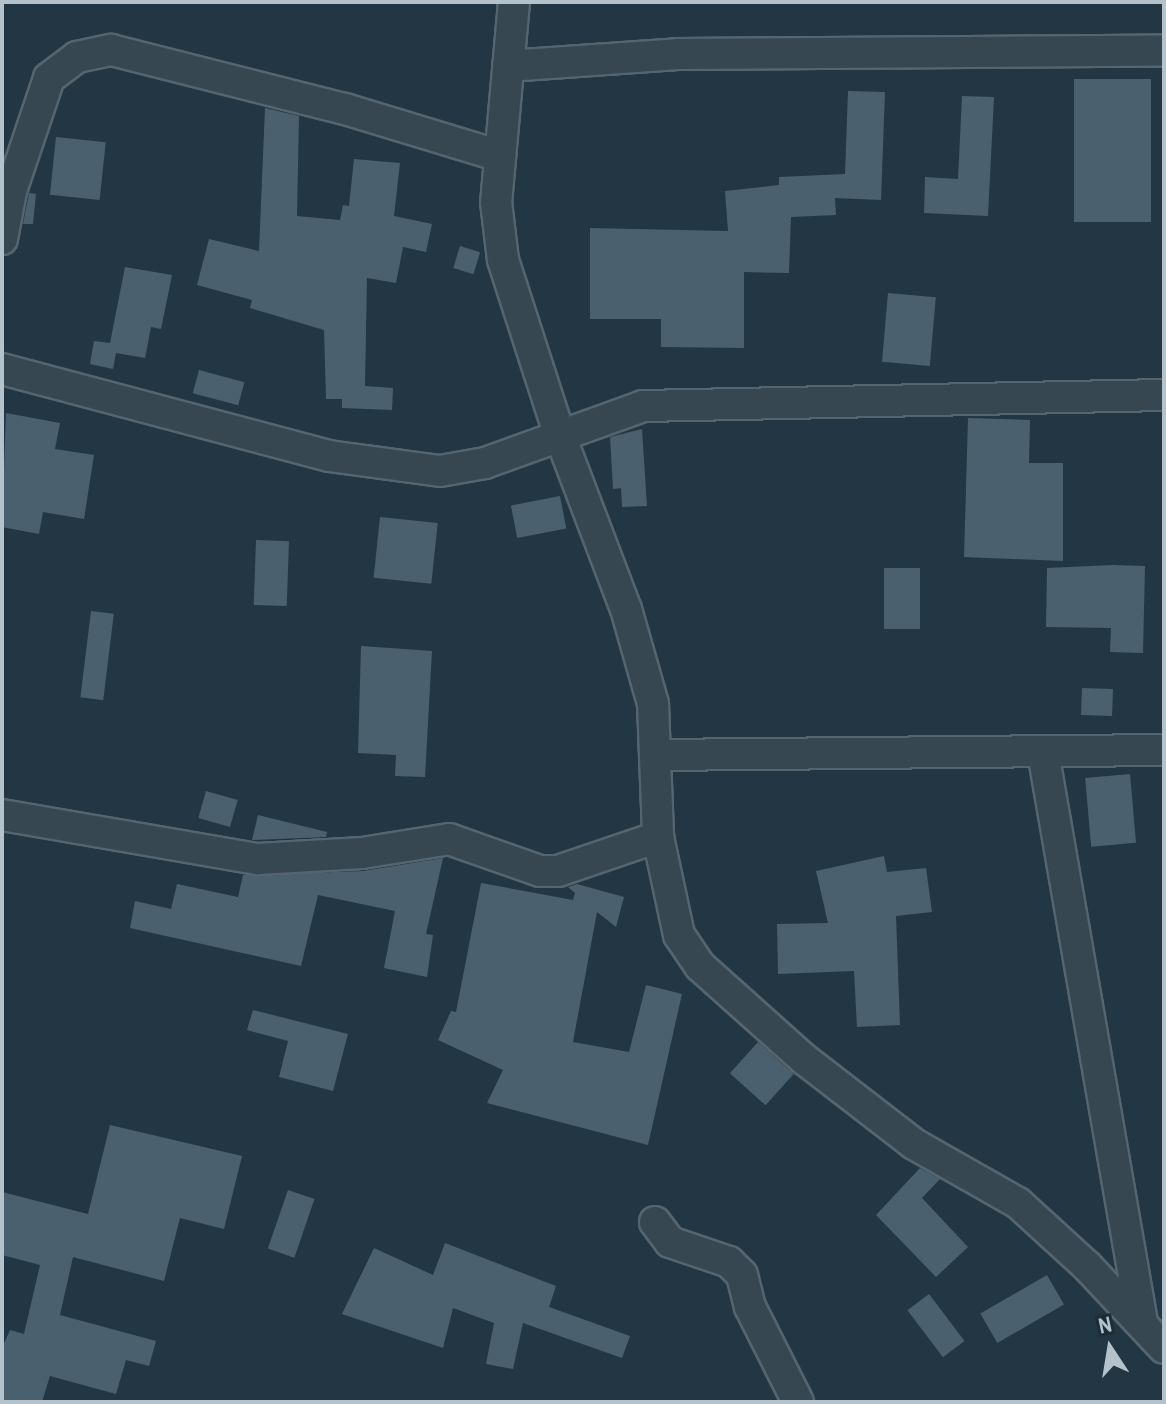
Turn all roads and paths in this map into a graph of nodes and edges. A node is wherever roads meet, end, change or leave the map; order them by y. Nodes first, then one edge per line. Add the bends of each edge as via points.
1 (514, 2) edge
2 (1164, 51) edge
3 (508, 66) junction
4 (500, 156) junction
5 (2, 239) edge
6 (2, 369) edge
7 (1164, 395) edge
8 (559, 433) junction
9 (1164, 750) edge
10 (1043, 752) junction
11 (655, 755) junction
12 (2, 815) edge
13 (658, 837) junction
14 (655, 1222) dead end
15 (1142, 1322) junction
16 (1164, 1348) edge
17 (798, 1402) edge

1 - 3 street
2 - 3 street via 678,54
3 - 4 street
4 - 5 street via 345,109 111,50 77,57 49,78 11,191
4 - 8 street via 496,202 503,260
6 - 8 street via 314,453 440,471 485,463
7 - 8 street via 643,406
8 - 11 street via 626,609 653,704
9 - 10 street
10 - 11 street
10 - 15 street
11 - 13 street
12 - 13 street via 258,859 362,853 449,839 540,871 558,871
13 - 15 street via 669,906 679,935 700,966 804,1059 914,1144 1018,1203
14 - 17 street via 670,1242 729,1262 742,1275 750,1307
15 - 16 street

